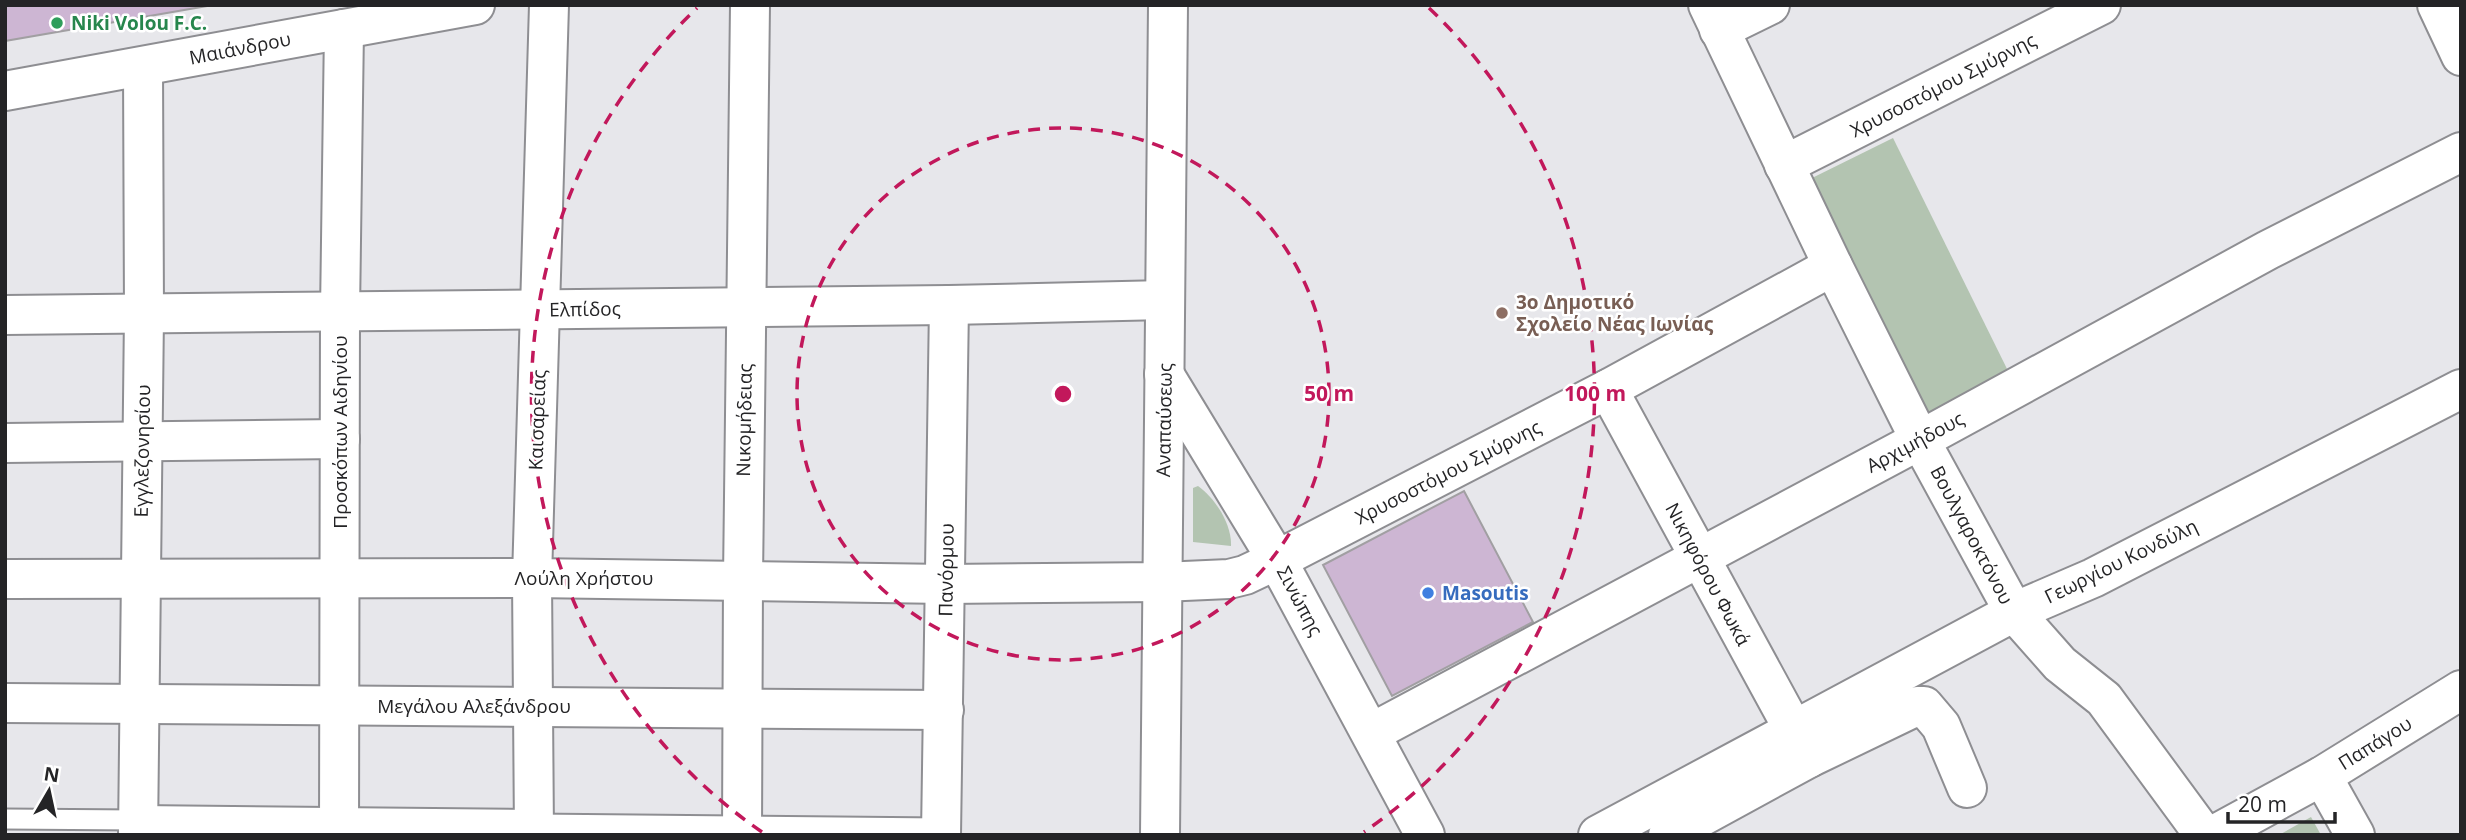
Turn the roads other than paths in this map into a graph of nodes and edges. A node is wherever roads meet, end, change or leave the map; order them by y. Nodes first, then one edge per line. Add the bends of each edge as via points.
1 (475, 5) edge
2 (549, 5) edge
3 (750, 5) edge
4 (1168, 5) edge
5 (1770, 5) edge
6 (2101, 5) edge
7 (2437, 5) edge
8 (2061, 14) edge
9 (1714, 18) edge
10 (344, 29) junction
11 (2461, 56) edge
12 (143, 67) junction
13 (5, 91) edge
14 (2461, 152) edge
15 (1784, 165) junction
16 (1833, 266) junction
17 (1165, 300) junction
18 (949, 305) junction
19 (745, 307) junction
20 (540, 310) junction
21 (340, 312) junction
22 (144, 314) junction
23 (5, 315) edge
24 (1164, 374) junction
25 (1608, 389) junction
26 (2461, 389) edge
27 (340, 439) junction
28 (1920, 440) junction
29 (143, 441) junction
30 (5, 443) edge
31 (1699, 557) junction
32 (1277, 560) junction
33 (532, 578) junction
34 (5, 579) edge
35 (140, 579) junction
36 (340, 579) junction
37 (743, 579) junction
38 (1162, 582) junction
39 (946, 584) junction
40 (2014, 612) junction
41 (2461, 690) edge
42 (5, 703) edge
43 (138, 705) junction
44 (340, 706) junction
45 (533, 706) junction
46 (743, 708) junction
47 (944, 710) junction
48 (1371, 733) junction
49 (1801, 745) junction
50 (2322, 776) junction
51 (1967, 788) dead end
52 (5, 819) edge
53 (138, 827) edge
54 (339, 829) edge
55 (534, 829) edge
56 (742, 830) edge
57 (941, 831) edge
58 (1160, 835) edge
59 (1425, 835) edge
60 (1598, 835) edge
61 (1668, 835) edge
62 (2204, 835) edge
63 (2214, 835) edge
64 (2355, 835) edge

1 - 10 street, Μαιάνδρου
2 - 20 street, Καισαρείας
3 - 19 street, Νικομήδειας
4 - 17 street, Αναπαύσεως
5 - 9 street
6 - 8 street, Χρυσοστόμου Σμύρνης
7 - 11 street
8 - 15 street, Χρυσοστόμου Σμύρνης
9 - 15 street, Βουλγαροκτόνου
10 - 12 street, Μαιάνδρου
10 - 21 street, Προσκόπων Αιδηνίου
12 - 13 street, Μαιάνδρου
12 - 22 street, Εγγλεζονησίου
14 - 28 street, Αρχιμήδους via 2268,250
15 - 16 street, Βουλγαροκτόνου
16 - 25 street, Χρυσοστόμου Σμύρνης
16 - 28 street, Βουλγαροκτόνου
17 - 18 street, Ελπίδος
17 - 24 street, Αναπαύσεως
18 - 19 street, Ελπίδος
18 - 39 street, Πανόρμου
19 - 20 street, Ελπίδος
19 - 37 street, Νικομήδειας
20 - 21 street, Ελπίδος
20 - 33 street, Καισαρείας
21 - 22 street, Ελπίδος
21 - 27 street, Προσκόπων Αιδηνίου
22 - 23 street, Ελπίδος
22 - 29 street, Εγγλεζονησίου
24 - 32 street, Σινώπης
24 - 38 street, Αναπαύσεως
25 - 31 street, Νικηφόρου Φωκά
25 - 32 street, Χρυσοστόμου Σμύρνης
26 - 40 street, Γεωργίου Κονδύλη via 2093,578
27 - 29 street
27 - 36 street, Προσκόπων Αιδηνίου
28 - 31 street, Αρχιμήδους
28 - 40 street, Βουλγαροκτόνου
29 - 30 street
29 - 35 street, Εγγλεζονησίου
31 - 48 street, Αρχιμήδους
31 - 49 street, Νικηφόρου Φωκά
32 - 38 street, Χρυσοστόμου Σμύρνης via 1229,579
32 - 48 street, Σινώπης
33 - 36 street, Λούλη Χρήστου
33 - 37 street, Λούλη Χρήστου
33 - 45 street, Καισαρείας
34 - 35 street, Λούλη Χρήστου
35 - 36 street, Λούλη Χρήστου
35 - 43 street, Εγγλεζονησίου
36 - 44 street, Προσκόπων Αιδηνίου
37 - 39 street, Λούλη Χρήστου
37 - 46 street, Νικομήδειας
38 - 39 street, Λούλη Χρήστου
38 - 58 street, Αναπαύσεως
39 - 47 street, Πανόρμου
40 - 49 street, Γεωργίου Κονδύλη
40 - 62 street, Βουλγαροκτόνου via 2060,664 2104,699
41 - 50 street, Παπάγου
42 - 43 street, Μεγάλου Αλεξάνδρου
43 - 44 street, Μεγάλου Αλεξάνδρου
43 - 53 street, Εγγλεζονησίου
44 - 45 street, Μεγάλου Αλεξάνδρου
44 - 54 street, Προσκόπων Αιδηνίου
45 - 46 street, Μεγάλου Αλεξάνδρου
45 - 55 street, Καισαρείας
46 - 47 street, Μεγάλου Αλεξάνδρου
46 - 56 street, Νικομήδειας
47 - 57 street, Πανόρμου
48 - 59 street, Σινώπης
49 - 51 street, Γεωργίου Κονδύλη via 1924,706 1941,726
49 - 60 street, Γεωργίου Κονδύλη
49 - 61 street, Γεωργίου Κονδύλη
50 - 63 street, Παπάγου
50 - 64 street
52 - 53 lane
53 - 54 street
54 - 55 street
55 - 56 lane
56 - 57 lane

